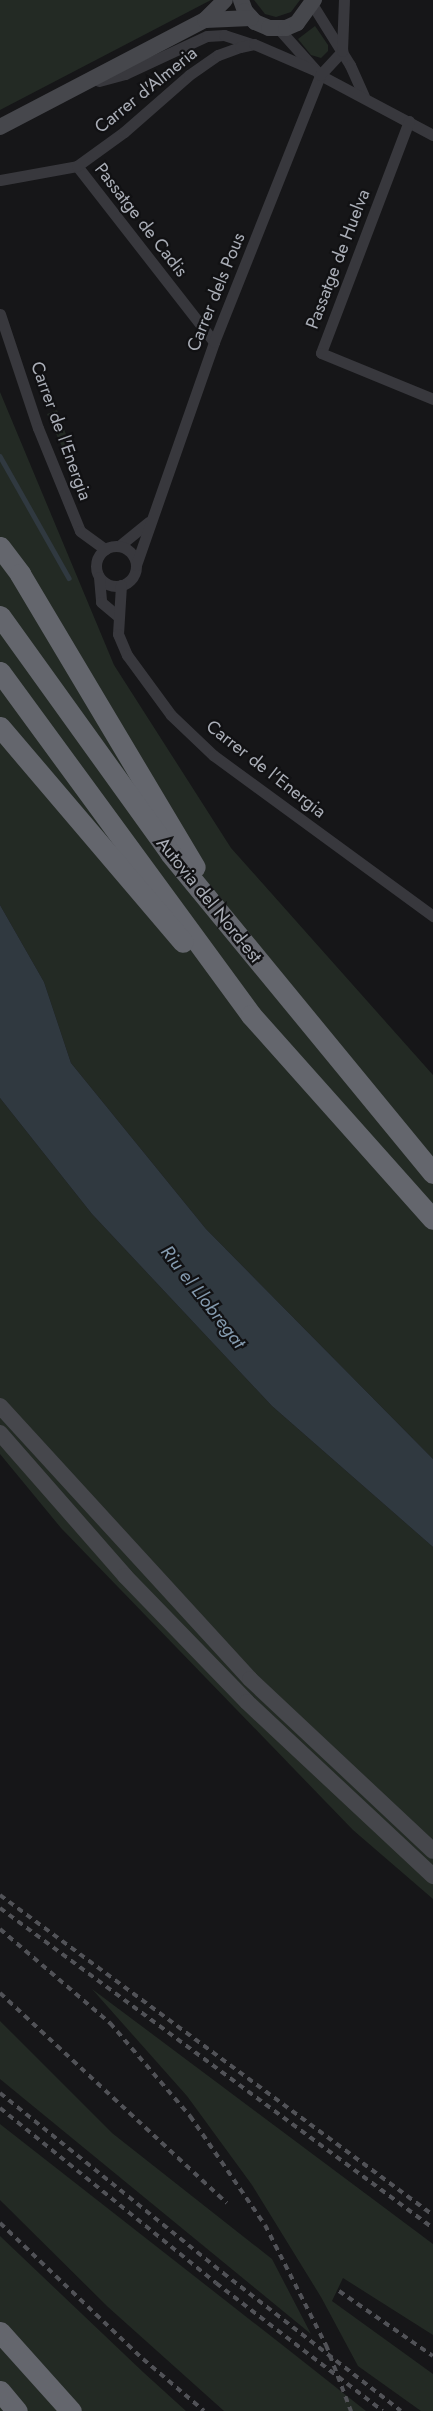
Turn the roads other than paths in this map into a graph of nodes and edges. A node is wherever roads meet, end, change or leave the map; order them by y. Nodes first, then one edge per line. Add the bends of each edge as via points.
1 (225, 0) edge
2 (241, 0) edge
3 (344, 0) edge
4 (313, 2) edge
5 (251, 18) junction
6 (205, 20) junction
7 (278, 28) junction
8 (254, 44) junction
9 (342, 51) junction
10 (317, 72) junction
11 (78, 86) junction
12 (364, 96) junction
13 (409, 121) junction
14 (0, 127) edge
15 (433, 135) edge
16 (77, 166) junction
17 (0, 180) edge
18 (0, 314) edge
19 (214, 342) junction
20 (433, 398) edge
21 (148, 522) junction
22 (0, 546) edge
23 (119, 546) junction
24 (105, 549) junction
25 (136, 565) junction
26 (99, 577) junction
27 (121, 585) junction
28 (0, 616) edge
29 (119, 618) junction
30 (0, 672) edge
31 (0, 728) edge
32 (433, 916) edge
33 (227, 924) junction
34 (251, 1015) junction
35 (433, 1174) edge
36 (433, 1220) edge
37 (0, 1406) edge
38 (0, 1433) edge
39 (433, 1851) edge
40 (433, 1876) edge
41 (0, 2332) edge
42 (0, 2391) edge
43 (17, 2411) edge
44 (71, 2411) edge

1 - 6 street
2 - 5 street
3 - 9 street
4 - 7 street via 297,22
4 - 9 street
5 - 6 street
5 - 7 street via 269,28
6 - 11 street
7 - 10 street
8 - 10 street
8 - 11 street via 224,35 207,36 125,74
8 - 16 street, Carrer d'Almeria via 218,55 190,74 124,132
9 - 10 street
9 - 12 street
10 - 12 street
10 - 19 street, Carrer dels Pous
11 - 14 street
12 - 13 street
13 - 15 street
13 - 20 street, Passatge de Huelva via 321,353
16 - 17 street, Carrer d'Almeria
16 - 19 street, Passatge de Cadis
18 - 24 street, Carrer de l'Energia via 38,428 80,531
19 - 21 street, Carrer dels Pous
21 - 23 street
21 - 25 street, Carrer dels Pous via 148,532
22 - 33 highway via 20,574
23 - 24 street
23 - 25 street via 131,553
24 - 26 street via 97,559
25 - 27 street via 132,578
26 - 27 street via 109,585
26 - 29 street via 101,602
27 - 29 street, Carrer de l'Energia
28 - 33 highway, Autovia del Nord-est via 165,846
29 - 32 street, Carrer de l'Energia via 118,634 127,655 170,715 214,755
30 - 34 highway, Autovia del Nord-est
31 - 34 highway via 146,902
33 - 35 highway, Autovia del Nord-est
34 - 36 highway, Autovia del Nord-est
37 - 39 street via 250,1679
38 - 40 street via 125,1576 234,1688 372,1822
41 - 44 highway
42 - 43 highway

